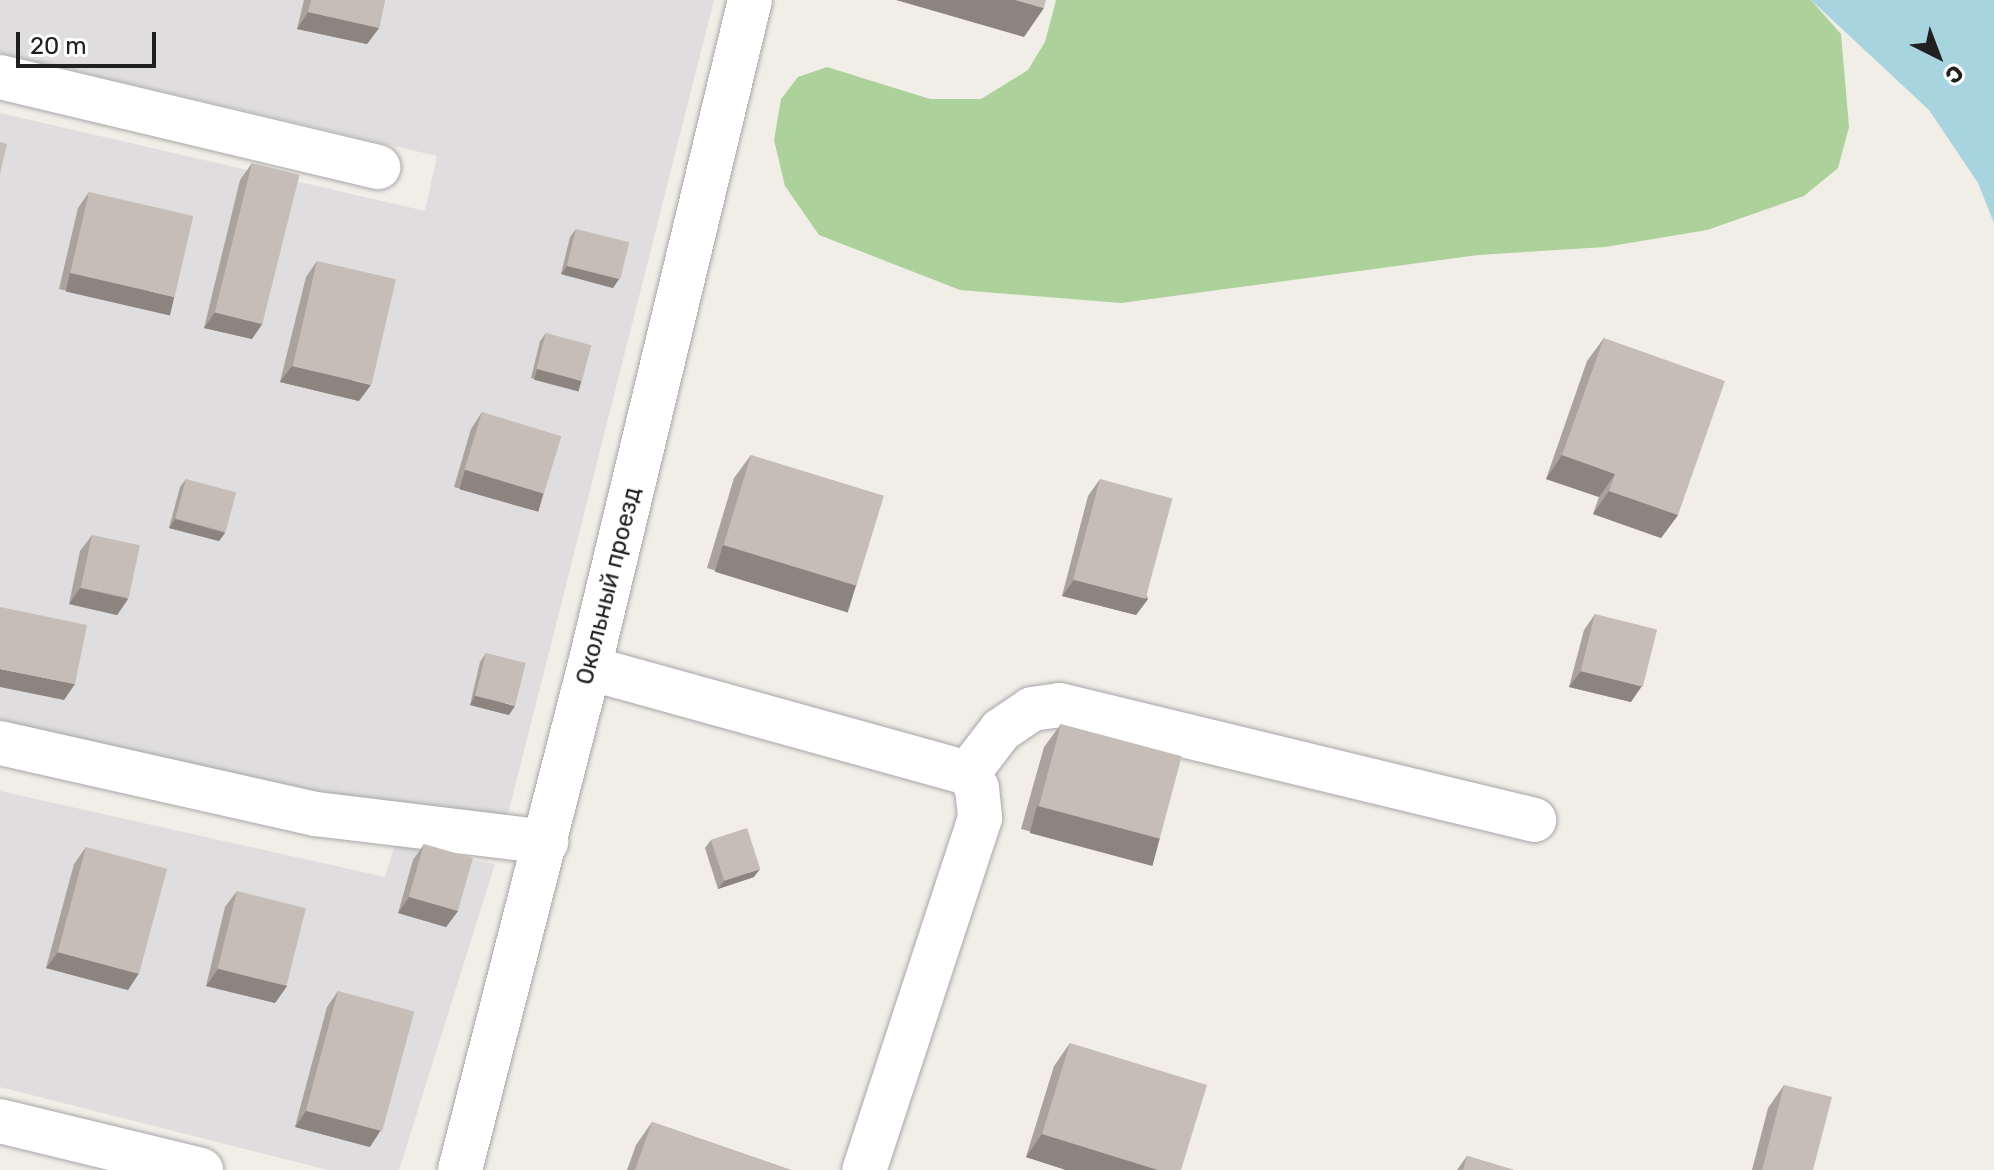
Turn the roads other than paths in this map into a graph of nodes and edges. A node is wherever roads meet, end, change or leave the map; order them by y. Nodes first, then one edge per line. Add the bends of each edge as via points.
1 (750, 0) edge
2 (0, 77) edge
3 (378, 167) dead end
4 (589, 668) junction
5 (0, 743) edge
6 (968, 773) junction
7 (1534, 820) dead end
8 (546, 842) junction
9 (0, 1121) edge
10 (201, 1170) edge
11 (460, 1170) edge
12 (864, 1170) edge

1 - 4 street, Окольный проезд
2 - 3 street
4 - 6 street
4 - 8 street, Окольный проезд
5 - 8 street via 316,814
6 - 7 street via 1001,730 1032,709 1059,705
6 - 12 street via 977,788 980,818
8 - 11 street, Окольный проезд
9 - 10 street

